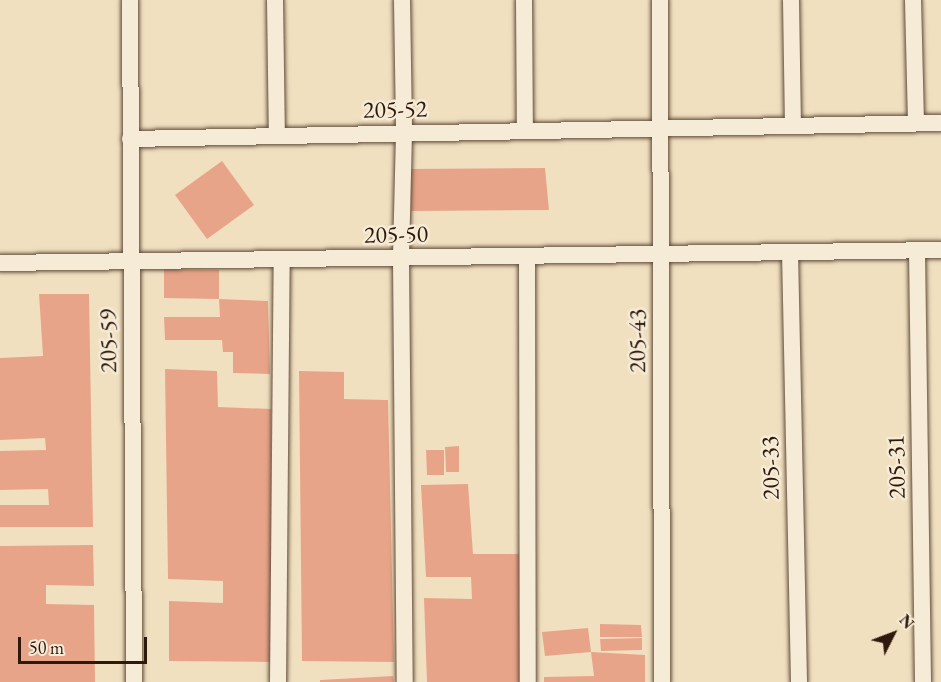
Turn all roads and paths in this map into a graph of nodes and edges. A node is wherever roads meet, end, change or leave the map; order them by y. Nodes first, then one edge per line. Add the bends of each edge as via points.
1 (130, 0) edge
2 (275, 0) edge
3 (402, 0) edge
4 (524, 0) edge
5 (660, 0) edge
6 (791, 0) edge
7 (914, 0) edge
8 (915, 123) junction
9 (941, 123) edge
10 (792, 125) junction
11 (661, 128) junction
12 (525, 131) junction
13 (404, 133) junction
14 (277, 136) junction
15 (130, 139) junction
16 (941, 250) edge
17 (917, 251) junction
18 (790, 252) junction
19 (661, 254) junction
20 (526, 256) junction
21 (401, 258) junction
22 (282, 260) junction
23 (131, 261) junction
24 (0, 263) edge
25 (134, 682) edge
26 (278, 682) edge
27 (405, 682) edge
28 (528, 682) edge
29 (662, 682) edge
30 (799, 682) edge
31 (923, 682) edge

1 - 15 street, 205-59
2 - 14 street
3 - 13 street
4 - 12 street
5 - 11 street, 205-43
6 - 10 street
7 - 8 street
8 - 9 street, 205-52
8 - 10 street, 205-52
10 - 11 street, 205-52
11 - 12 street, 205-52
11 - 19 street, 205-43
12 - 13 street, 205-52
13 - 14 street, 205-52
13 - 21 street
14 - 15 street, 205-52
15 - 23 street, 205-59
16 - 17 street, 205-50
17 - 18 street, 205-50
17 - 31 street, 205-31
18 - 19 street, 205-50
18 - 30 street, 205-33
19 - 20 street, 205-50
19 - 29 street, 205-43
20 - 21 street, 205-50
20 - 28 street
21 - 22 street, 205-50
21 - 27 street
22 - 23 street, 205-50
22 - 26 street
23 - 24 street, 205-50
23 - 25 street, 205-59

